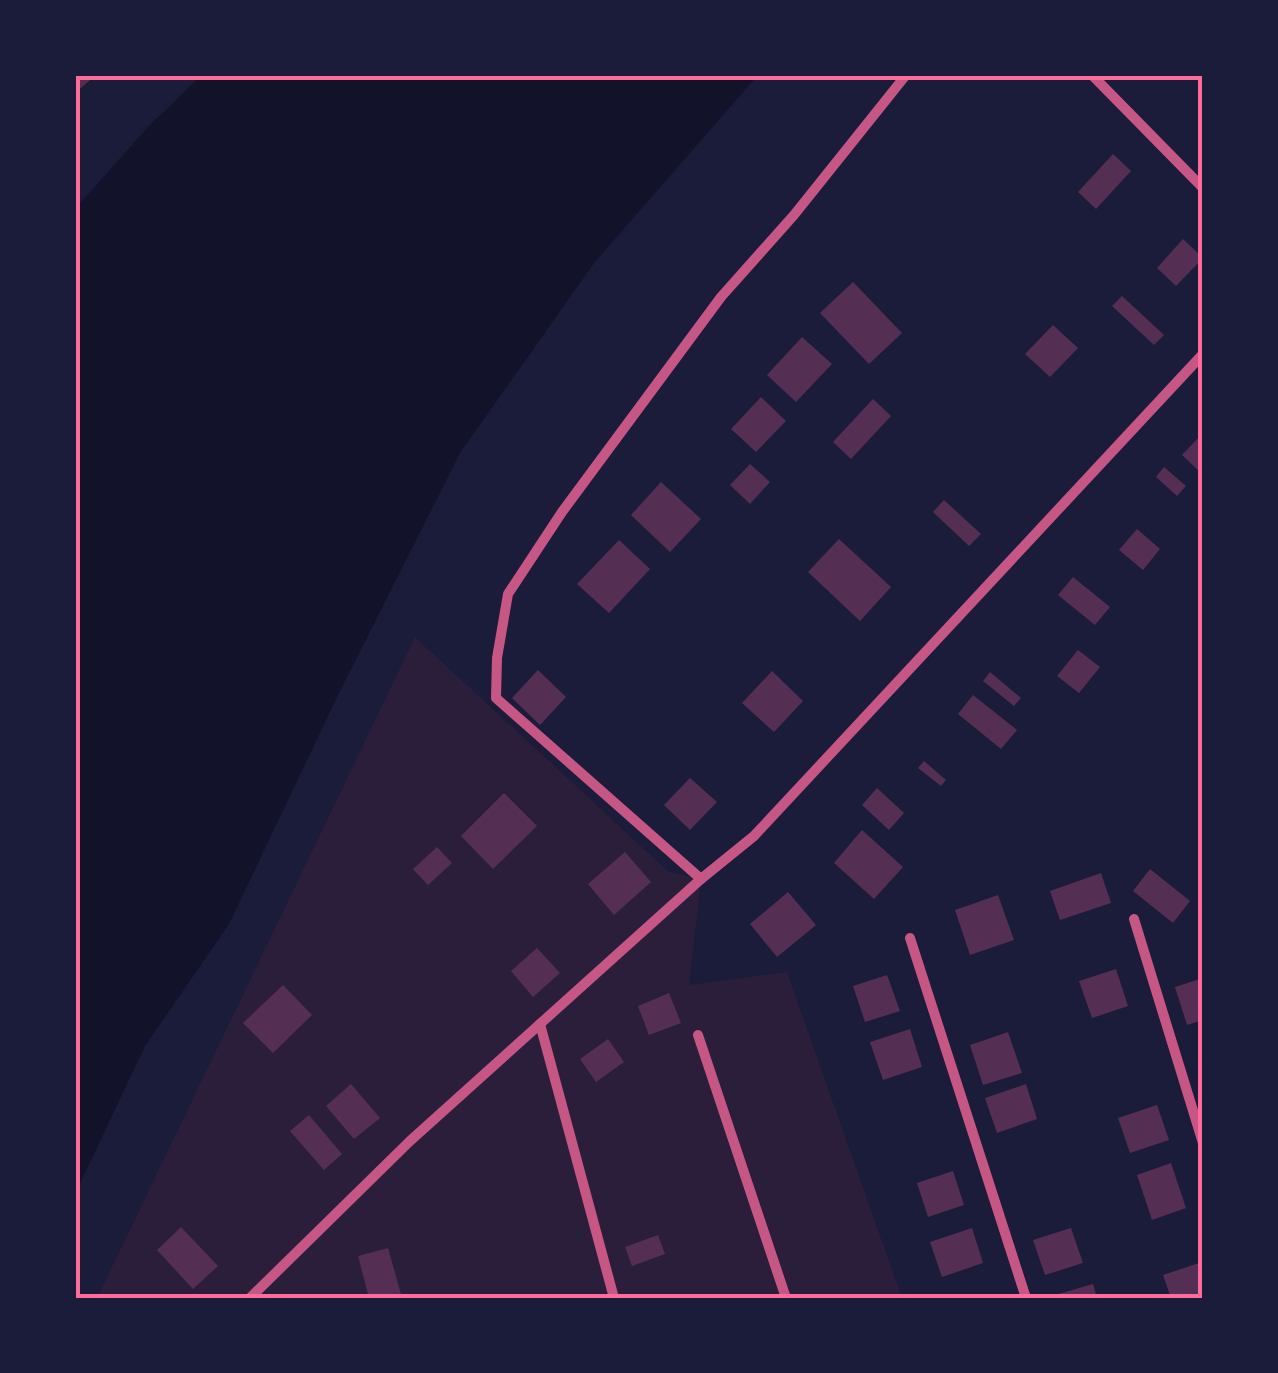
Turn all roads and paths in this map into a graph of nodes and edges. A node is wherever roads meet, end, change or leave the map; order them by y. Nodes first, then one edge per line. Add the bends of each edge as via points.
1 (906, 75) edge
2 (1092, 75) edge
3 (1203, 188) edge
4 (1203, 354) edge
5 (701, 879) junction
6 (1134, 919) dead end
7 (910, 938) dead end
8 (540, 1024) junction
9 (698, 1035) dead end
10 (1203, 1142) edge
11 (250, 1298) edge
12 (614, 1298) edge
13 (786, 1298) edge
14 (1026, 1298) edge

1 - 5 street via 721,298 508,594 496,698
2 - 3 street
4 - 5 street via 754,836
5 - 8 street
6 - 10 street
7 - 14 street
8 - 11 street
8 - 12 street
9 - 13 street

